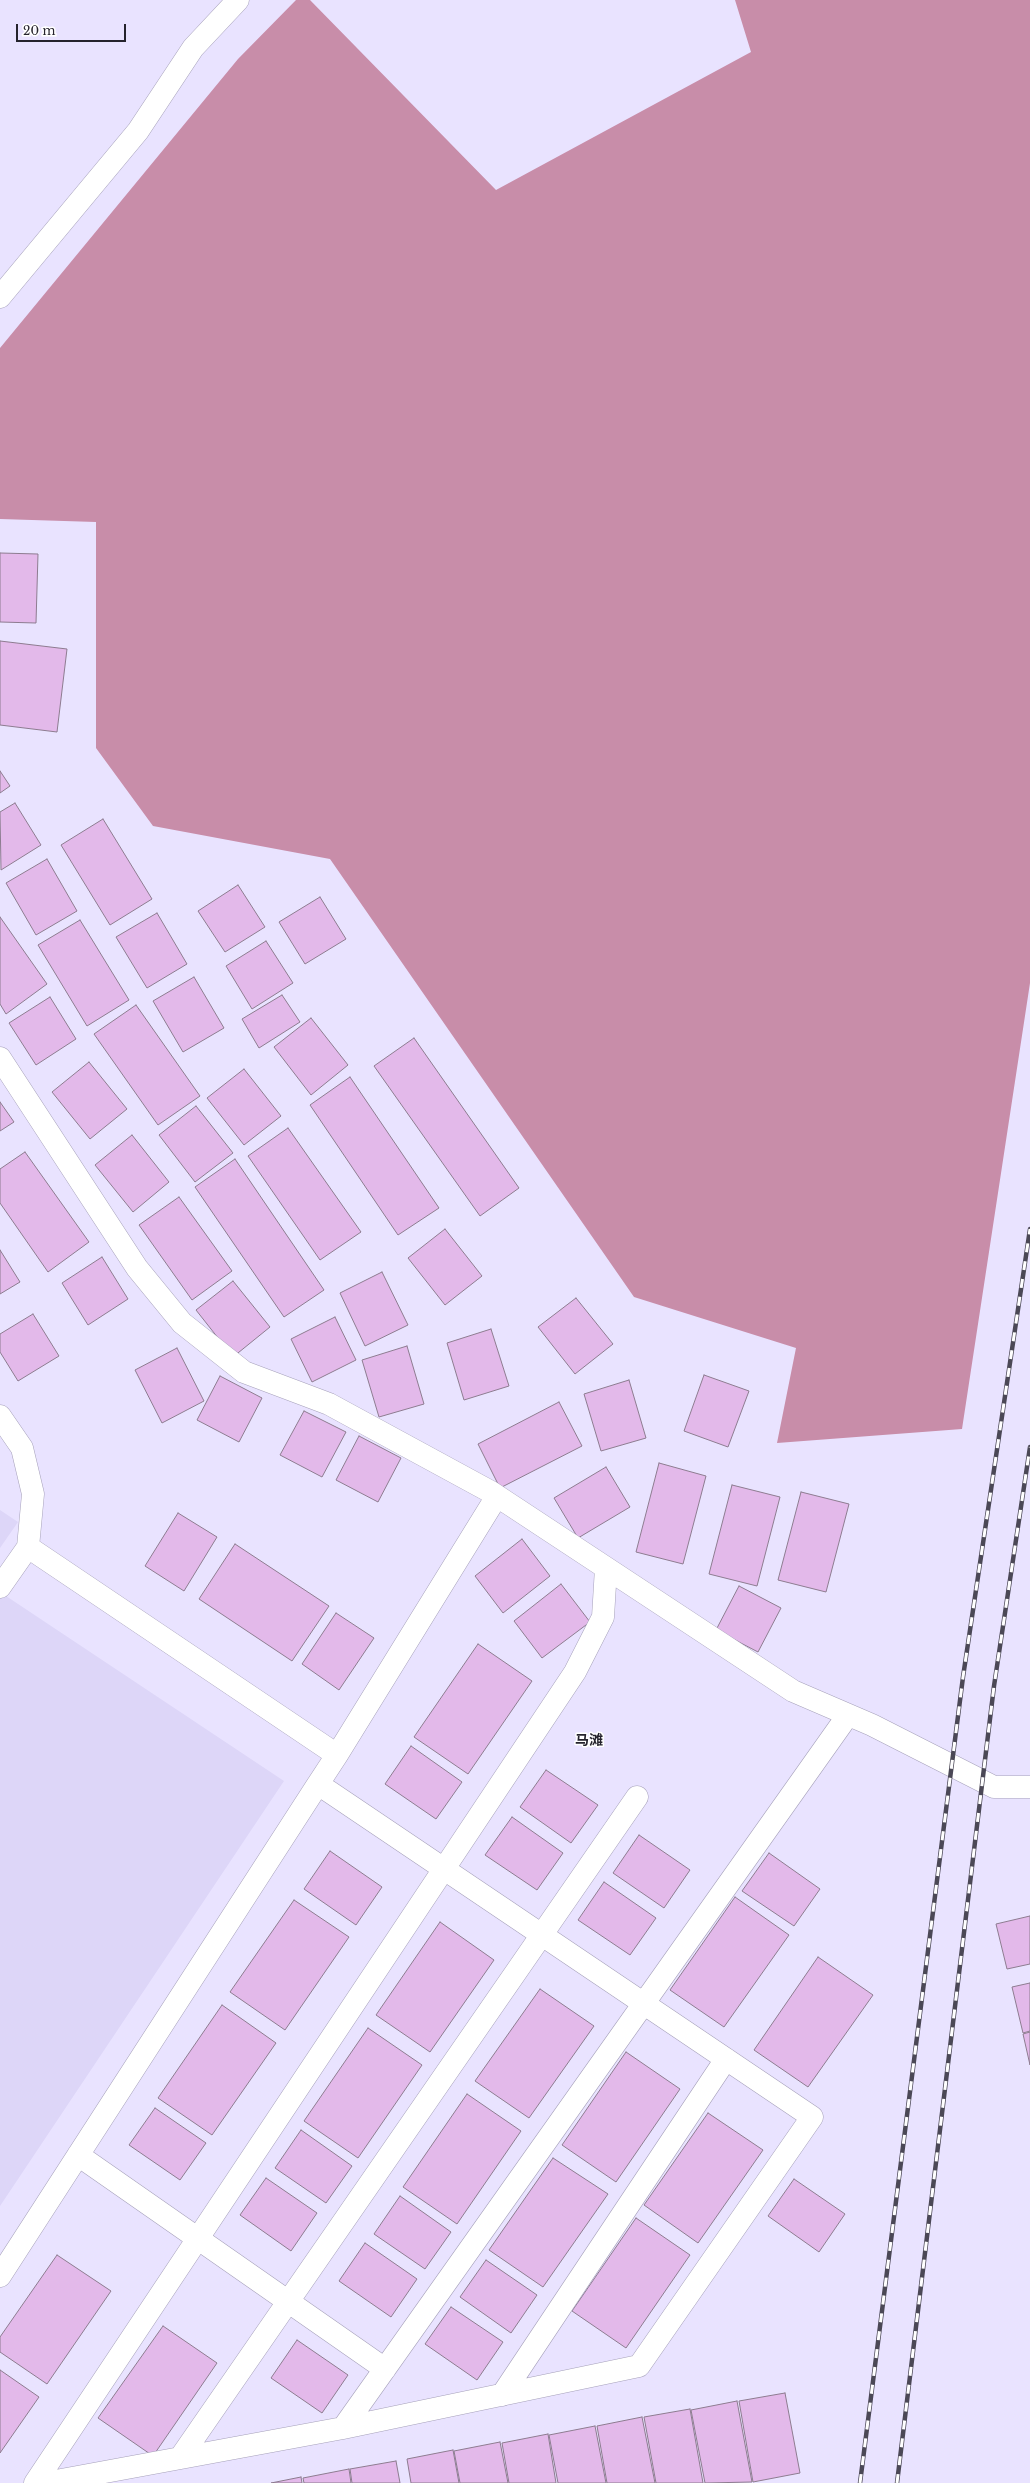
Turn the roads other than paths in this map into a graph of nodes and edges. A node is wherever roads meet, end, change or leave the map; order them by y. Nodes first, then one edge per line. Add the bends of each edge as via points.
1 (238, 0) edge
2 (0, 297) edge
3 (0, 1058) edge
4 (0, 1416) edge
5 (497, 1496) junction
6 (28, 1547) junction
7 (606, 1568) junction
8 (0, 1587) edge
9 (848, 1715) junction
10 (337, 1754) junction
11 (318, 1784) junction
12 (1030, 1787) edge
13 (637, 1797) dead end
14 (445, 1869) junction
15 (542, 1935) junction
16 (644, 2004) junction
17 (726, 2059) junction
18 (78, 2155) junction
19 (198, 2238) junction
20 (0, 2276) edge
21 (288, 2301) junction
22 (385, 2369) junction
23 (502, 2395) junction
24 (343, 2428) junction
25 (180, 2458) junction
26 (35, 2483) edge
27 (45, 2483) edge

1 - 2 street via 193,48 138,131
3 - 5 street via 137,1268 182,1323 244,1372 329,1404
4 - 6 street via 22,1448 33,1494
5 - 7 street
5 - 10 street
6 - 8 street
6 - 10 street
7 - 9 street via 793,1691
7 - 14 street via 604,1617 575,1672
9 - 12 street via 994,1787
9 - 16 street
10 - 11 street
11 - 14 street
11 - 18 street
13 - 15 street
14 - 15 street
14 - 19 street
15 - 16 street
15 - 21 street
16 - 17 street
16 - 22 street
17 - 23 street
17 - 23 street via 812,2117 639,2366
18 - 19 street
18 - 20 street
19 - 21 street
19 - 26 street
21 - 22 street
21 - 25 street
22 - 24 street
23 - 24 street
24 - 25 street
25 - 27 street

